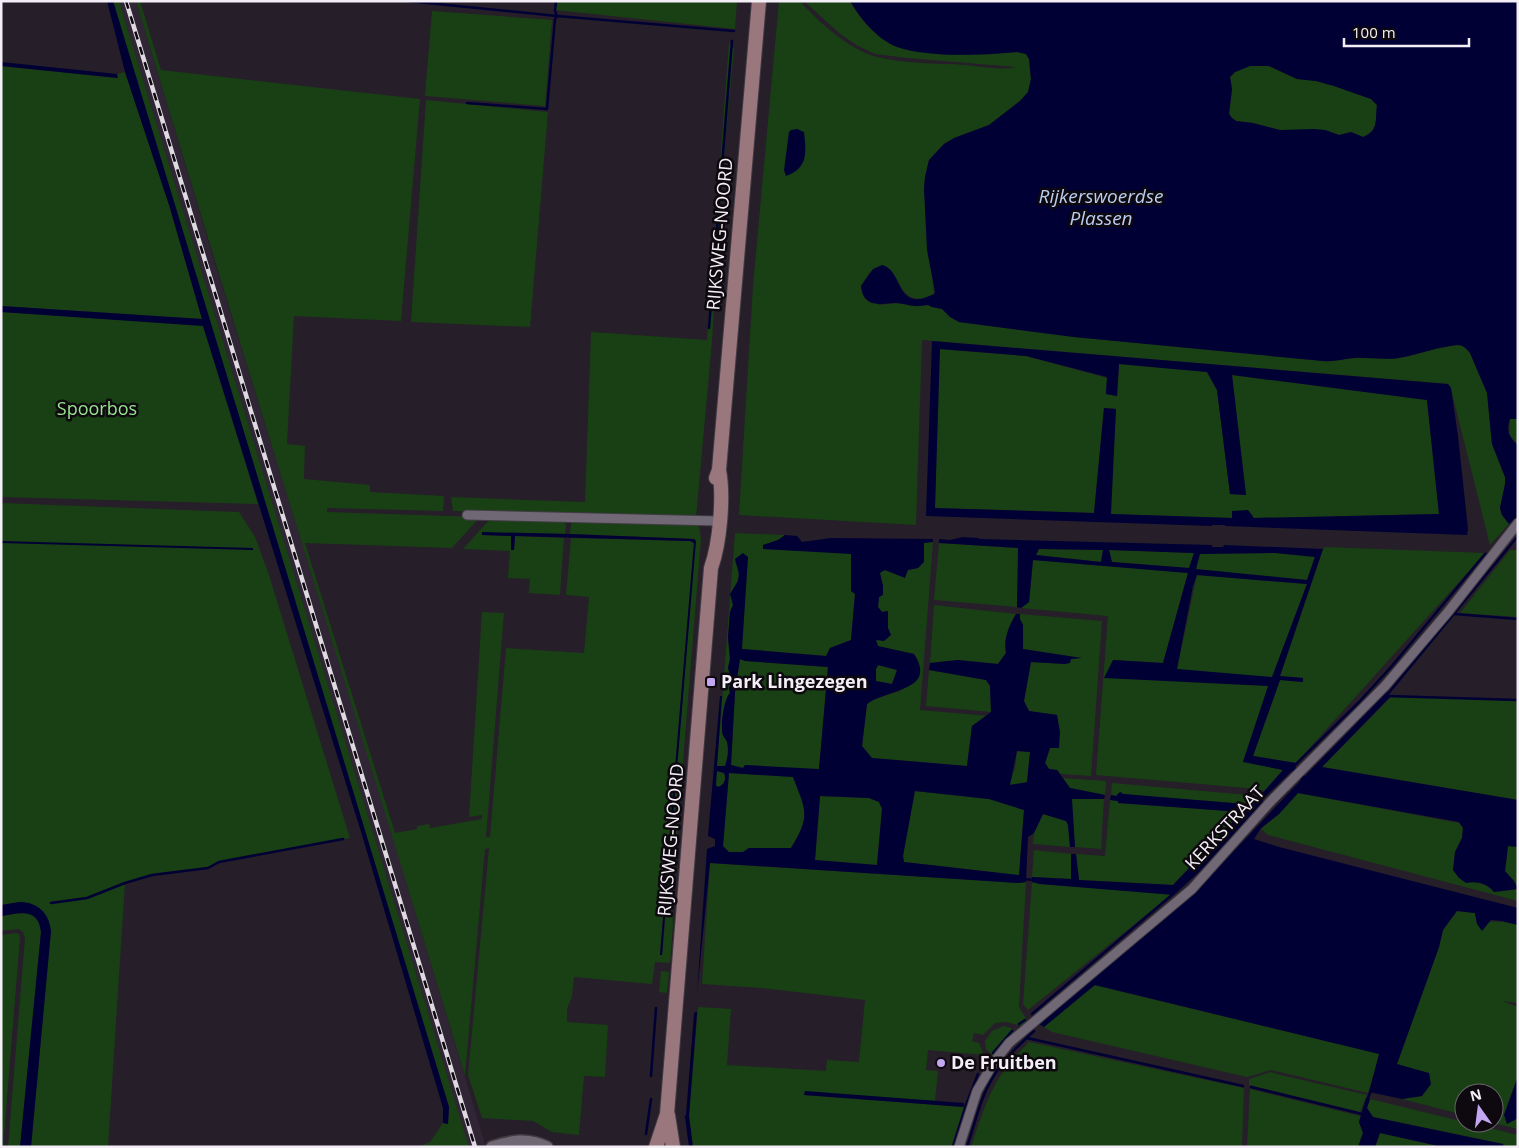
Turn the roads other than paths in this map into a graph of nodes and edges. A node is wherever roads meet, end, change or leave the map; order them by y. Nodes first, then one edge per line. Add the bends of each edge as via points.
1 (759, 1) edge
2 (467, 515) dead end
3 (715, 521) junction
4 (1518, 523) edge
5 (667, 1114) junction
6 (495, 1146) edge
7 (547, 1147) edge
8 (656, 1147) edge
9 (673, 1147) edge
10 (959, 1147) edge

1 - 3 main road, RIJKSWEG-NOORD via 719,470 715,481
2 - 3 street
3 - 5 main road, RIJKSWEG-NOORD via 709,558 711,568
4 - 10 street, KERKSTRAAT via 1385,686 1271,801 1192,888 1010,1043 977,1091
5 - 8 main road, RIJKSWEG-NOORD
5 - 9 main road, RIJKSWEG-NOORD
6 - 7 street via 524,1140

